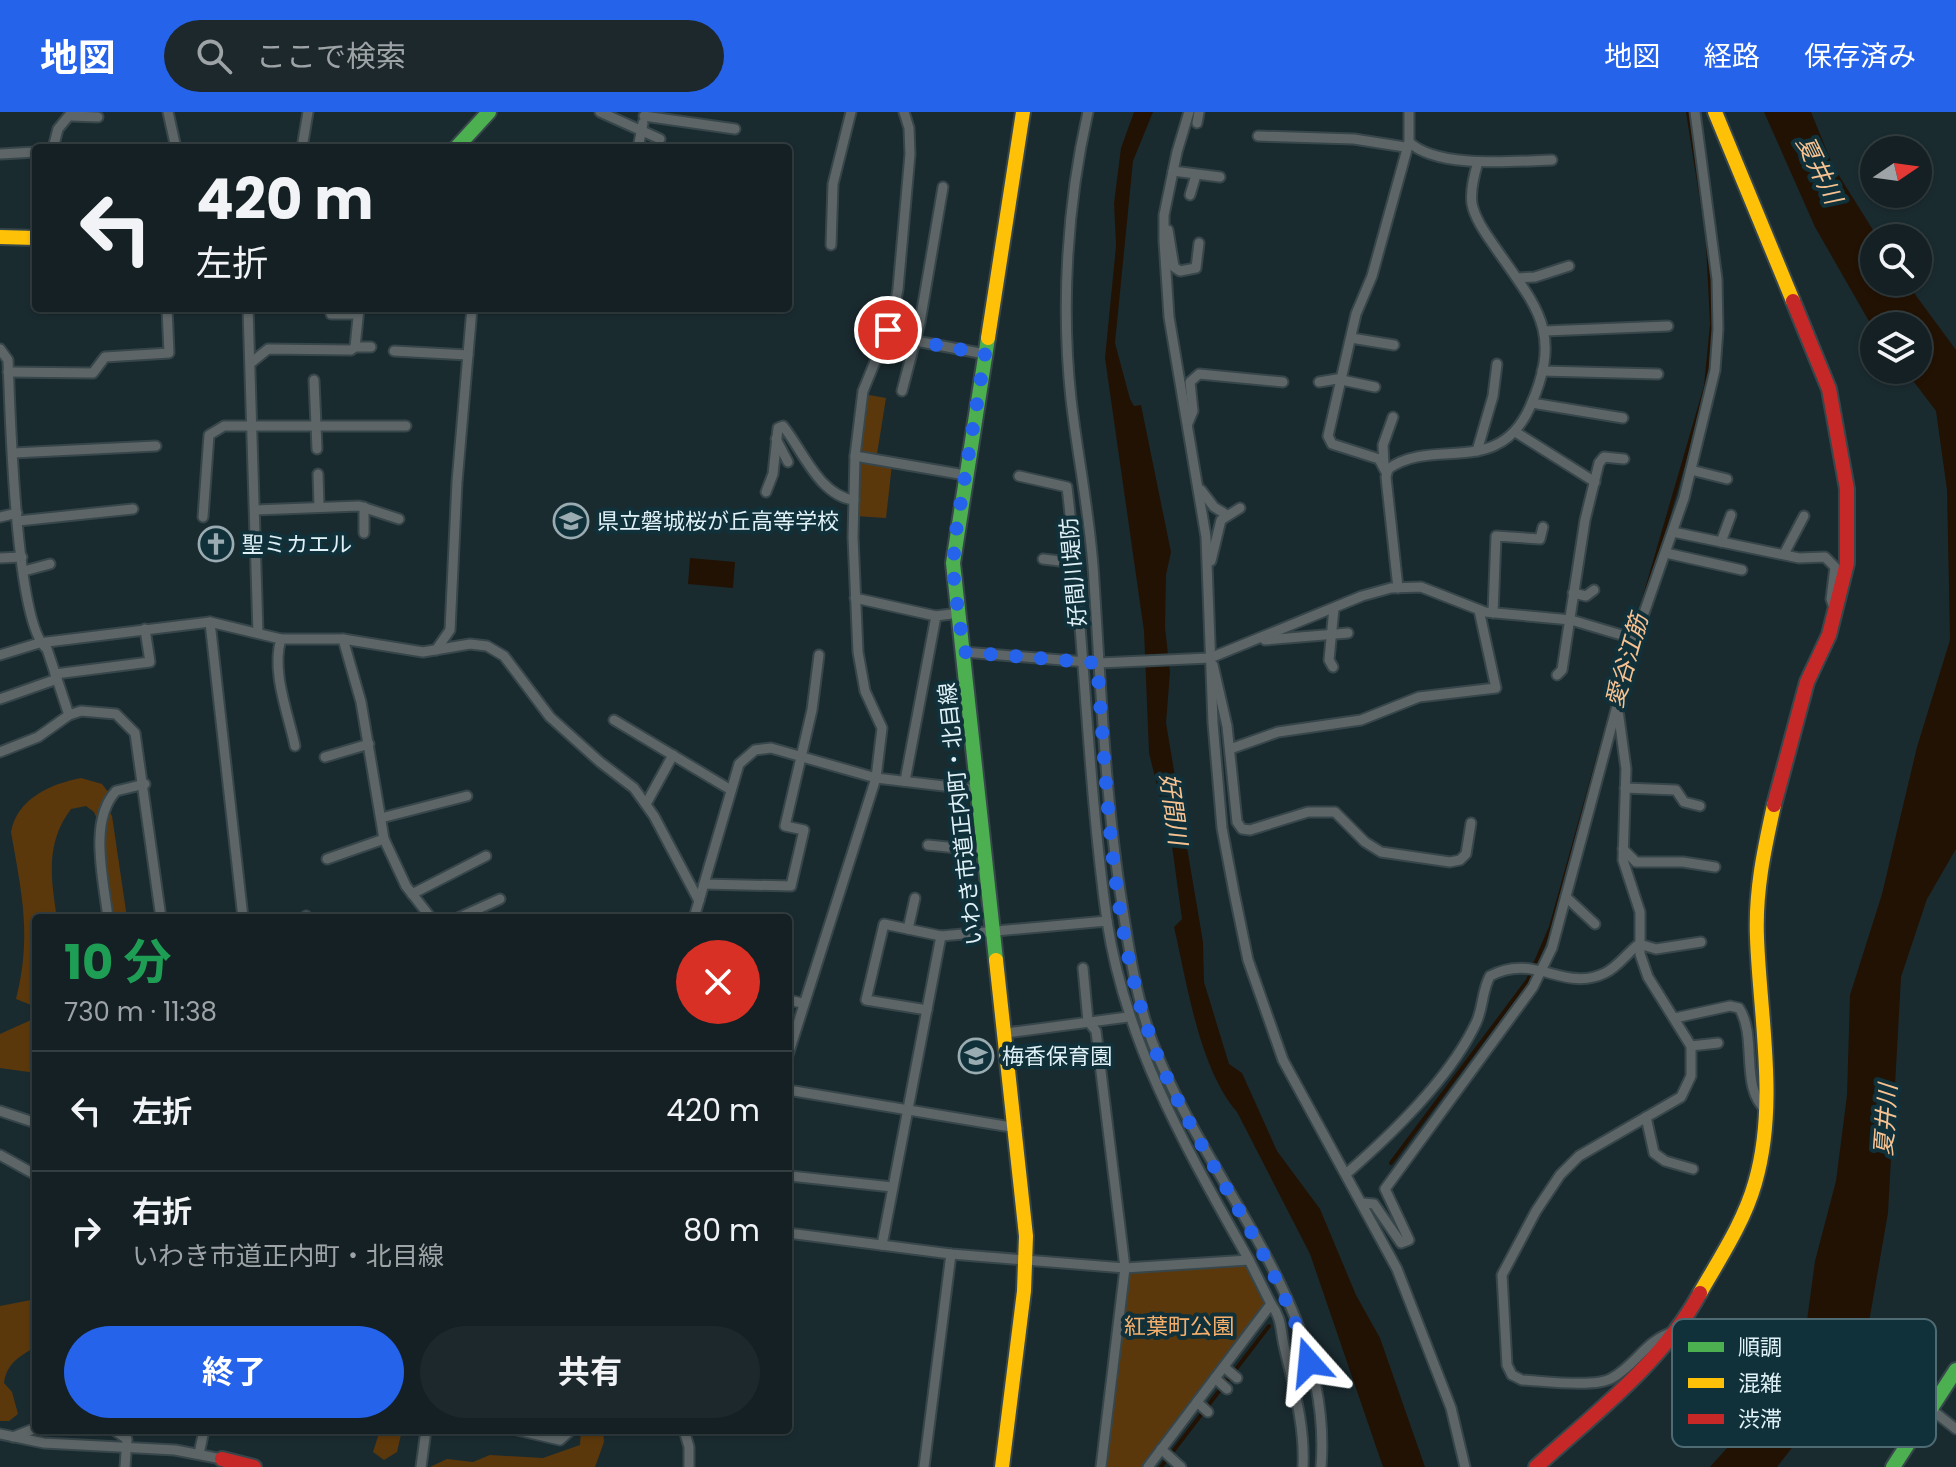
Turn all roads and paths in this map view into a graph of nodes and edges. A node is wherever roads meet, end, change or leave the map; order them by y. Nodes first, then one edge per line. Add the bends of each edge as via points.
1 (168, 112) edge
2 (308, 112) edge
3 (489, 112) edge
4 (600, 112) edge
5 (851, 112) edge
6 (904, 112) edge
7 (1023, 112) edge
8 (1088, 112) edge
9 (1189, 112) edge
10 (1199, 112) edge
11 (1409, 112) edge
12 (1695, 112) edge
13 (1715, 112) edge
14 (71, 114) edge
15 (644, 114) edge
16 (98, 117) dead end
17 (1197, 123) dead end
18 (642, 128) junction
19 (735, 129) dead end
20 (1258, 136) dead end
21 (660, 139) dead end
22 (54, 144) edge
23 (175, 144) edge
24 (303, 144) edge
25 (460, 144) edge
26 (639, 144) edge
27 (1407, 145) junction
28 (32, 152) edge
29 (0, 154) edge
30 (1552, 160) dead end
31 (1478, 162) junction
32 (1173, 171) junction
33 (1196, 175) junction
34 (1220, 177) dead end
35 (943, 187) dead end
36 (1190, 195) dead end
37 (1164, 224) junction
38 (0, 237) edge
39 (32, 238) edge
40 (1199, 243) dead end
41 (831, 245) dead end
42 (1569, 266) dead end
43 (1517, 278) junction
44 (167, 312) edge
45 (248, 312) edge
46 (350, 312) edge
47 (359, 312) edge
48 (472, 312) edge
49 (331, 314) dead end
50 (1668, 326) dead end
51 (888, 330) junction
52 (1545, 331) junction
53 (1351, 338) junction
54 (916, 341) junction
55 (1394, 345) dead end
56 (355, 347) junction
57 (371, 347) dead end
58 (0, 349) edge
59 (394, 351) dead end
60 (985, 354) junction
61 (468, 355) junction
62 (252, 362) junction
63 (1497, 364) dead end
64 (1542, 371) junction
65 (8, 372) junction
66 (1658, 374) dead end
67 (314, 380) dead end
68 (1283, 382) dead end
69 (1319, 382) dead end
70 (1341, 382) junction
71 (1375, 387) dead end
72 (902, 391) dead end
73 (1532, 403) junction
74 (1393, 417) dead end
75 (1623, 418) dead end
76 (1188, 423) junction
77 (253, 424) junction
78 (316, 425) junction
79 (406, 426) dead end
80 (1517, 433) junction
81 (776, 439) junction
82 (156, 446) dead end
83 (317, 449) dead end
84 (1477, 451) junction
85 (13, 453) junction
86 (855, 456) junction
87 (1624, 459) dead end
88 (788, 462) dead end
89 (1385, 468) junction
90 (1691, 470) junction
91 (318, 474) dead end
92 (965, 475) junction
93 (1019, 476) dead end
94 (1727, 479) dead end
95 (1595, 482) junction
96 (1200, 487) junction
97 (766, 492) dead end
98 (854, 500) junction
99 (319, 506) junction
100 (364, 507) junction
101 (1240, 508) dead end
102 (133, 509) dead end
103 (255, 510) junction
104 (1227, 515) junction
105 (1731, 515) dead end
106 (1804, 516) dead end
107 (0, 517) edge
108 (18, 517) junction
109 (203, 517) dead end
110 (399, 519) dead end
111 (1543, 527) dead end
112 (1673, 532) junction
113 (364, 533) dead end
114 (1721, 542) junction
115 (1666, 553) junction
116 (1784, 554) junction
117 (22, 557) junction
118 (0, 558) edge
119 (1043, 559) dead end
120 (1076, 563) junction
121 (50, 564) dead end
122 (1208, 568) junction
123 (1742, 570) dead end
124 (24, 571) junction
125 (1398, 588) junction
126 (1594, 590) dead end
127 (1573, 593) junction
128 (855, 598) junction
129 (1334, 608) junction
130 (1479, 610) junction
131 (1836, 611) junction
132 (959, 613) junction
133 (1493, 613) junction
134 (936, 616) junction
135 (1568, 620) junction
136 (210, 622) junction
137 (145, 629) junction
138 (258, 633) junction
139 (1348, 633) dead end
140 (1332, 634) junction
141 (1630, 638) junction
142 (281, 639) junction
143 (343, 639) junction
144 (1261, 640) junction
145 (39, 643) junction
146 (436, 650) junction
147 (964, 652) junction
148 (0, 655) edge
149 (819, 655) dead end
150 (1210, 658) junction
151 (1085, 661) junction
152 (1098, 663) junction
153 (1333, 667) dead end
154 (1557, 675) dead end
155 (56, 677) junction
156 (0, 699) edge
157 (1618, 710) junction
158 (69, 715) junction
159 (614, 720) dead end
160 (369, 744) junction
161 (295, 746) dead end
162 (1230, 749) junction
163 (0, 752) edge
164 (673, 755) junction
165 (799, 755) junction
166 (325, 757) dead end
167 (876, 778) junction
168 (905, 781) junction
169 (145, 784) junction
170 (1625, 788) junction
171 (731, 790) junction
172 (978, 790) junction
173 (467, 796) dead end
174 (646, 804) junction
175 (1700, 806) dead end
176 (381, 818) junction
177 (1471, 823) dead end
178 (384, 839) junction
179 (928, 845) dead end
180 (1623, 849) junction
181 (985, 851) junction
182 (486, 856) dead end
183 (327, 859) dead end
184 (1715, 867) dead end
185 (704, 884) junction
186 (412, 894) junction
187 (1566, 897) junction
188 (915, 898) dead end
189 (500, 899) dead end
190 (699, 901) junction
191 (108, 914) edge
192 (161, 914) edge
193 (243, 914) edge
194 (428, 914) edge
195 (467, 914) edge
196 (695, 914) edge
197 (1107, 921) junction
198 (1595, 924) dead end
199 (908, 929) junction
200 (994, 929) junction
201 (941, 936) junction
202 (1701, 942) dead end
203 (1639, 944) junction
204 (1083, 968) dead end
205 (1543, 971) junction
206 (792, 1001) edge
207 (802, 1003) junction
208 (927, 1010) junction
209 (1128, 1017) junction
210 (1675, 1018) junction
211 (1088, 1021) junction
212 (1006, 1033) junction
213 (792, 1040) edge
214 (1718, 1043) dead end
215 (1691, 1046) junction
216 (792, 1091) edge
217 (0, 1111) edge
218 (906, 1111) junction
219 (1767, 1111) junction
220 (1646, 1117) junction
221 (32, 1122) edge
222 (1017, 1128) junction
223 (0, 1155) edge
224 (1693, 1169) dead end
225 (32, 1173) edge
226 (1346, 1174) junction
227 (792, 1176) edge
228 (892, 1187) junction
229 (1363, 1203) junction
230 (792, 1234) edge
231 (882, 1245) junction
232 (951, 1254) junction
233 (1249, 1260) junction
234 (1027, 1261) junction
235 (1125, 1268) junction
236 (1271, 1304) junction
237 (1686, 1319) edge
238 (1672, 1332) edge
239 (1672, 1336) edge
240 (1224, 1367) junction
241 (1956, 1370) edge
242 (1215, 1378) junction
243 (1237, 1378) dead end
244 (1227, 1389) dead end
245 (1197, 1402) junction
246 (1936, 1403) edge
247 (1208, 1412) dead end
248 (1936, 1413) edge
249 (1956, 1429) edge
250 (32, 1430) edge
251 (0, 1434) edge
252 (120, 1434) edge
253 (203, 1434) edge
254 (425, 1434) edge
255 (534, 1434) edge
256 (567, 1434) edge
257 (685, 1434) edge
258 (12, 1437) junction
259 (129, 1447) junction
260 (1907, 1447) edge
261 (199, 1454) junction
262 (1170, 1458) edge
263 (222, 1459) joint
264 (125, 1467) edge
265 (254, 1467) edge
266 (421, 1467) edge
267 (689, 1467) edge
268 (924, 1467) edge
269 (1002, 1467) edge
270 (1101, 1467) edge
271 (1148, 1467) edge
272 (1303, 1467) edge
273 (1321, 1467) edge
274 (1465, 1467) edge
275 (1536, 1467) edge
276 (1893, 1467) edge

1 - 23 street
2 - 24 street
3 - 25 main road
4 - 18 street
5 - 41 street via 833,184
6 - 51 street via 910,154 898,289
7 - 60 main road, いわき市道正内町・北目線
8 - 152 street, 好間川堤防 via 1067,287 1067,344 1094,576
9 - 32 street
10 - 17 street
11 - 27 street
12 - 90 street via 1718,329 1715,370
13 - 131 main road via 1836,415 1850,534
14 - 16 street
14 - 22 street
15 - 18 street
15 - 19 street
18 - 21 street
18 - 26 street
20 - 27 street
27 - 31 street
27 - 53 street
28 - 29 street
30 - 31 street
31 - 43 street via 1473,207
32 - 33 street
32 - 37 street
33 - 34 street
33 - 36 street
35 - 54 street
37 - 40 street via 1176,270 1196,268
37 - 76 street via 1169,317
38 - 39 main road
42 - 43 street
43 - 52 street
44 - 65 street via 169,353 105,357 93,373
45 - 62 street
46 - 49 street
47 - 56 street
48 - 61 street
50 - 52 street
51 - 54 street
51 - 86 street via 863,391
52 - 64 street
53 - 55 street
53 - 70 street
54 - 60 street
54 - 72 street
56 - 57 street
56 - 62 street via 268,349
58 - 65 street
59 - 61 street
60 - 92 main road, いわき市道正内町・北目線
61 - 146 street via 450,630
62 - 77 street
63 - 84 street
64 - 66 street
64 - 73 street
65 - 85 street
67 - 78 street
68 - 76 street via 1199,374 1190,382 1193,411
69 - 70 street
70 - 71 street
70 - 89 street via 1328,440
73 - 75 street
73 - 80 street
74 - 89 street via 1383,445
76 - 96 street
77 - 78 street
77 - 103 street
77 - 109 street via 224,426 209,435
78 - 79 street
78 - 83 street
80 - 84 street
80 - 95 street
81 - 88 street
81 - 97 street
81 - 98 street via 778,428 785,426 798,452 833,491
82 - 85 street
84 - 89 street via 1421,457
85 - 108 street
86 - 92 street
86 - 98 street
87 - 95 street via 1604,457
89 - 125 street
90 - 94 street
90 - 112 street
91 - 99 street
92 - 132 main road, いわき市道正内町・北目線 via 953,563
93 - 120 street via 1067,487
95 - 127 street
96 - 104 street
96 - 122 street
98 - 128 street
99 - 100 street
99 - 103 street
100 - 110 street
100 - 113 street
101 - 104 street
102 - 108 street
103 - 138 street
104 - 122 street via 1219,523
105 - 114 street
106 - 116 street
107 - 108 street
108 - 117 street
111 - 133 street via 1540,539 1496,536
112 - 114 street
112 - 115 street
114 - 116 street
115 - 123 street
115 - 141 street
116 - 131 street via 1829,559 1835,567 1831,599
117 - 118 street
117 - 124 street
119 - 120 street
120 - 151 street
121 - 124 street
122 - 150 street
124 - 145 street via 29,619
125 - 129 street
125 - 130 street via 1421,587
126 - 127 street via 1586,596
127 - 135 street
128 - 134 street
128 - 167 street via 862,678 882,728
129 - 140 street
129 - 144 street
130 - 133 street
130 - 162 street via 1496,688 1419,697 1361,720 1278,732
131 - 219 main road via 1807,682 1759,869 1757,935
132 - 134 street
132 - 147 main road, いわき市道正内町・北目線
133 - 135 street
134 - 168 street
135 - 141 street
135 - 154 street
136 - 137 street
136 - 138 street
136 - 193 street
137 - 145 street
137 - 155 street via 150,662
138 - 142 street
139 - 140 street
140 - 144 street
140 - 153 street
141 - 157 street
142 - 143 street
142 - 161 street via 279,670
143 - 146 street
143 - 160 street
144 - 150 street
145 - 148 street
145 - 155 street via 47,649
146 - 174 street via 470,644 496,650 550,717
147 - 151 street
147 - 172 main road, いわき市道正内町・北目線
149 - 165 street
150 - 152 street
150 - 162 street
150 - 226 street via 1222,828 1248,960 1283,1060
151 - 152 street
151 - 197 street via 1096,846
152 - 273 street, 好間川堤防 via 1113,847 1144,1017 1184,1112 1293,1312 1319,1399
155 - 156 street
155 - 158 street
157 - 170 street
157 - 187 street
158 - 163 street via 38,737
158 - 169 street via 116,714 129,724 138,742
159 - 164 street
160 - 166 street
160 - 176 street
162 - 177 street via 1242,829 1323,810 1335,812 1381,852 1450,862 1466,854
164 - 171 street
164 - 174 street
165 - 167 street
165 - 171 street via 755,750 742,759
165 - 185 street via 785,826 804,830 791,886
167 - 168 street
167 - 207 street
168 - 172 street
169 - 191 street via 116,791 104,809 101,846
169 - 192 street
170 - 175 street via 1676,790 1684,802
170 - 180 street
171 - 185 street
172 - 181 main road, いわき市道正内町・北目線
173 - 176 street
174 - 190 street
176 - 178 street
178 - 183 street
178 - 186 street
179 - 181 street
180 - 184 street via 1636,862
180 - 203 street via 1640,912
181 - 200 main road, いわき市道正内町・北目線
182 - 186 street
185 - 190 street
186 - 194 street
187 - 198 street
187 - 205 street
188 - 199 street
189 - 195 street
190 - 196 street
197 - 200 street
197 - 209 street
199 - 201 street
199 - 208 street via 884,924 866,1000
200 - 201 street
200 - 212 main road, いわき市道正内町・北目線
201 - 208 street
202 - 203 street via 1656,949
203 - 205 street via 1598,975 1576,978
203 - 210 street via 1648,977
204 - 211 street
205 - 226 street via 1511,966 1490,976 1477,1023 1441,1074 1381,1145
205 - 229 street via 1385,1189 1409,1240 1401,1243 1374,1204
206 - 207 street
207 - 213 street
208 - 218 street
209 - 211 street
209 - 233 street via 1185,1146
210 - 215 street
210 - 219 street via 1730,1006 1742,1010 1754,1090
211 - 212 street
211 - 235 street via 1096,1031
212 - 222 main road, いわき市道正内町・北目線
214 - 215 street
215 - 220 street via 1691,1076 1681,1097
216 - 218 street
217 - 221 street
218 - 222 street
218 - 228 street
219 - 237 main road via 1763,1151 1747,1203
220 - 224 street via 1654,1153
220 - 238 street via 1571,1164 1536,1211 1502,1275 1507,1365 1522,1380 1597,1382 1611,1379 1660,1336
222 - 234 main road, いわき市道正内町・北目線
223 - 225 street
226 - 229 street
227 - 228 street
228 - 231 street
229 - 274 street via 1423,1329
230 - 231 street
231 - 232 street
232 - 234 street
232 - 268 street
233 - 235 street
233 - 236 street
234 - 235 street
234 - 269 main road, いわき市道正内町・北目線
235 - 270 street
236 - 240 street
236 - 272 street via 1283,1325 1298,1400
239 - 275 main road
240 - 242 street
240 - 243 street
241 - 246 main road
242 - 244 street
242 - 245 street
245 - 247 street
245 - 262 street
248 - 249 street
250 - 258 street
251 - 258 street
252 - 259 street
253 - 261 street
254 - 266 street
255 - 256 street via 560,1440
257 - 267 street
258 - 259 street
259 - 261 street
259 - 264 street
260 - 276 main road
261 - 263 street
262 - 271 street
263 - 265 main road

